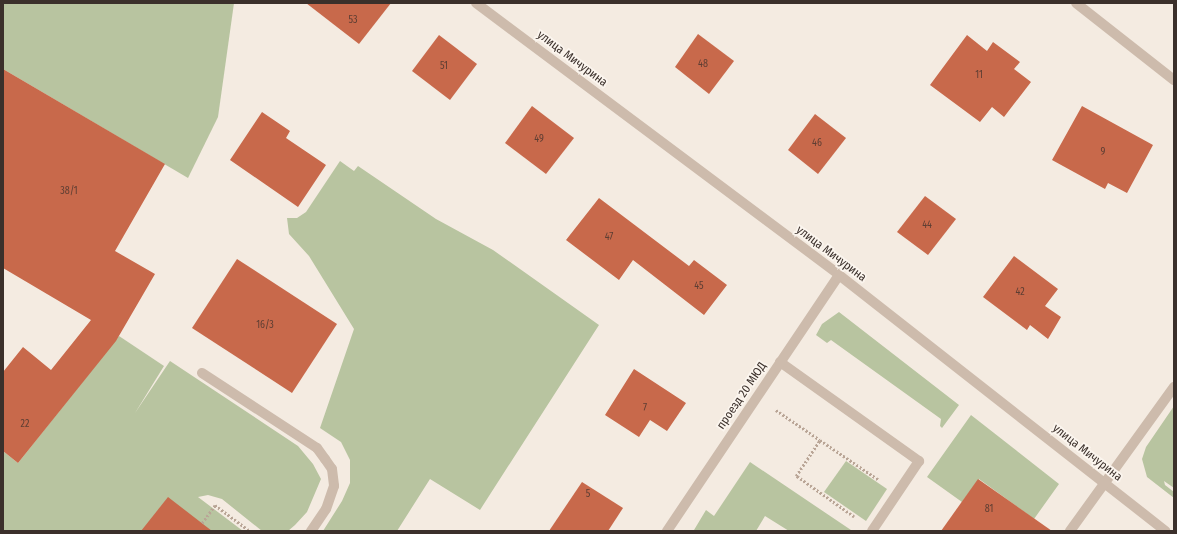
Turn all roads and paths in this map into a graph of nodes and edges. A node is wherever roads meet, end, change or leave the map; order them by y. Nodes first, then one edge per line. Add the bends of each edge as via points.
1 (476, 3) edge
2 (1076, 3) edge
3 (1174, 80) edge
4 (839, 275) junction
5 (780, 362) junction
6 (202, 374) dead end
7 (1174, 387) edge
8 (757, 397) junction
9 (820, 440) junction
10 (1104, 483) junction
11 (886, 485) dead end
12 (202, 523) dead end
13 (872, 530) edge
14 (250, 531) edge
15 (311, 531) edge
16 (667, 531) edge
17 (1070, 531) edge
18 (1166, 531) edge

1 - 4 street, улица Мичурина
2 - 3 street
4 - 5 street, проезд 20 МЮД
4 - 10 street, улица Мичурина
5 - 8 street, проезд 20 МЮД
5 - 13 street via 919,461
6 - 15 street via 317,448 332,469 334,486 326,509
7 - 10 street
8 - 9 path
8 - 16 street, проезд 20 МЮД
9 - 11 path
9 - 13 path via 796,476
10 - 17 street
10 - 18 street, улица Мичурина
12 - 14 path via 215,505

